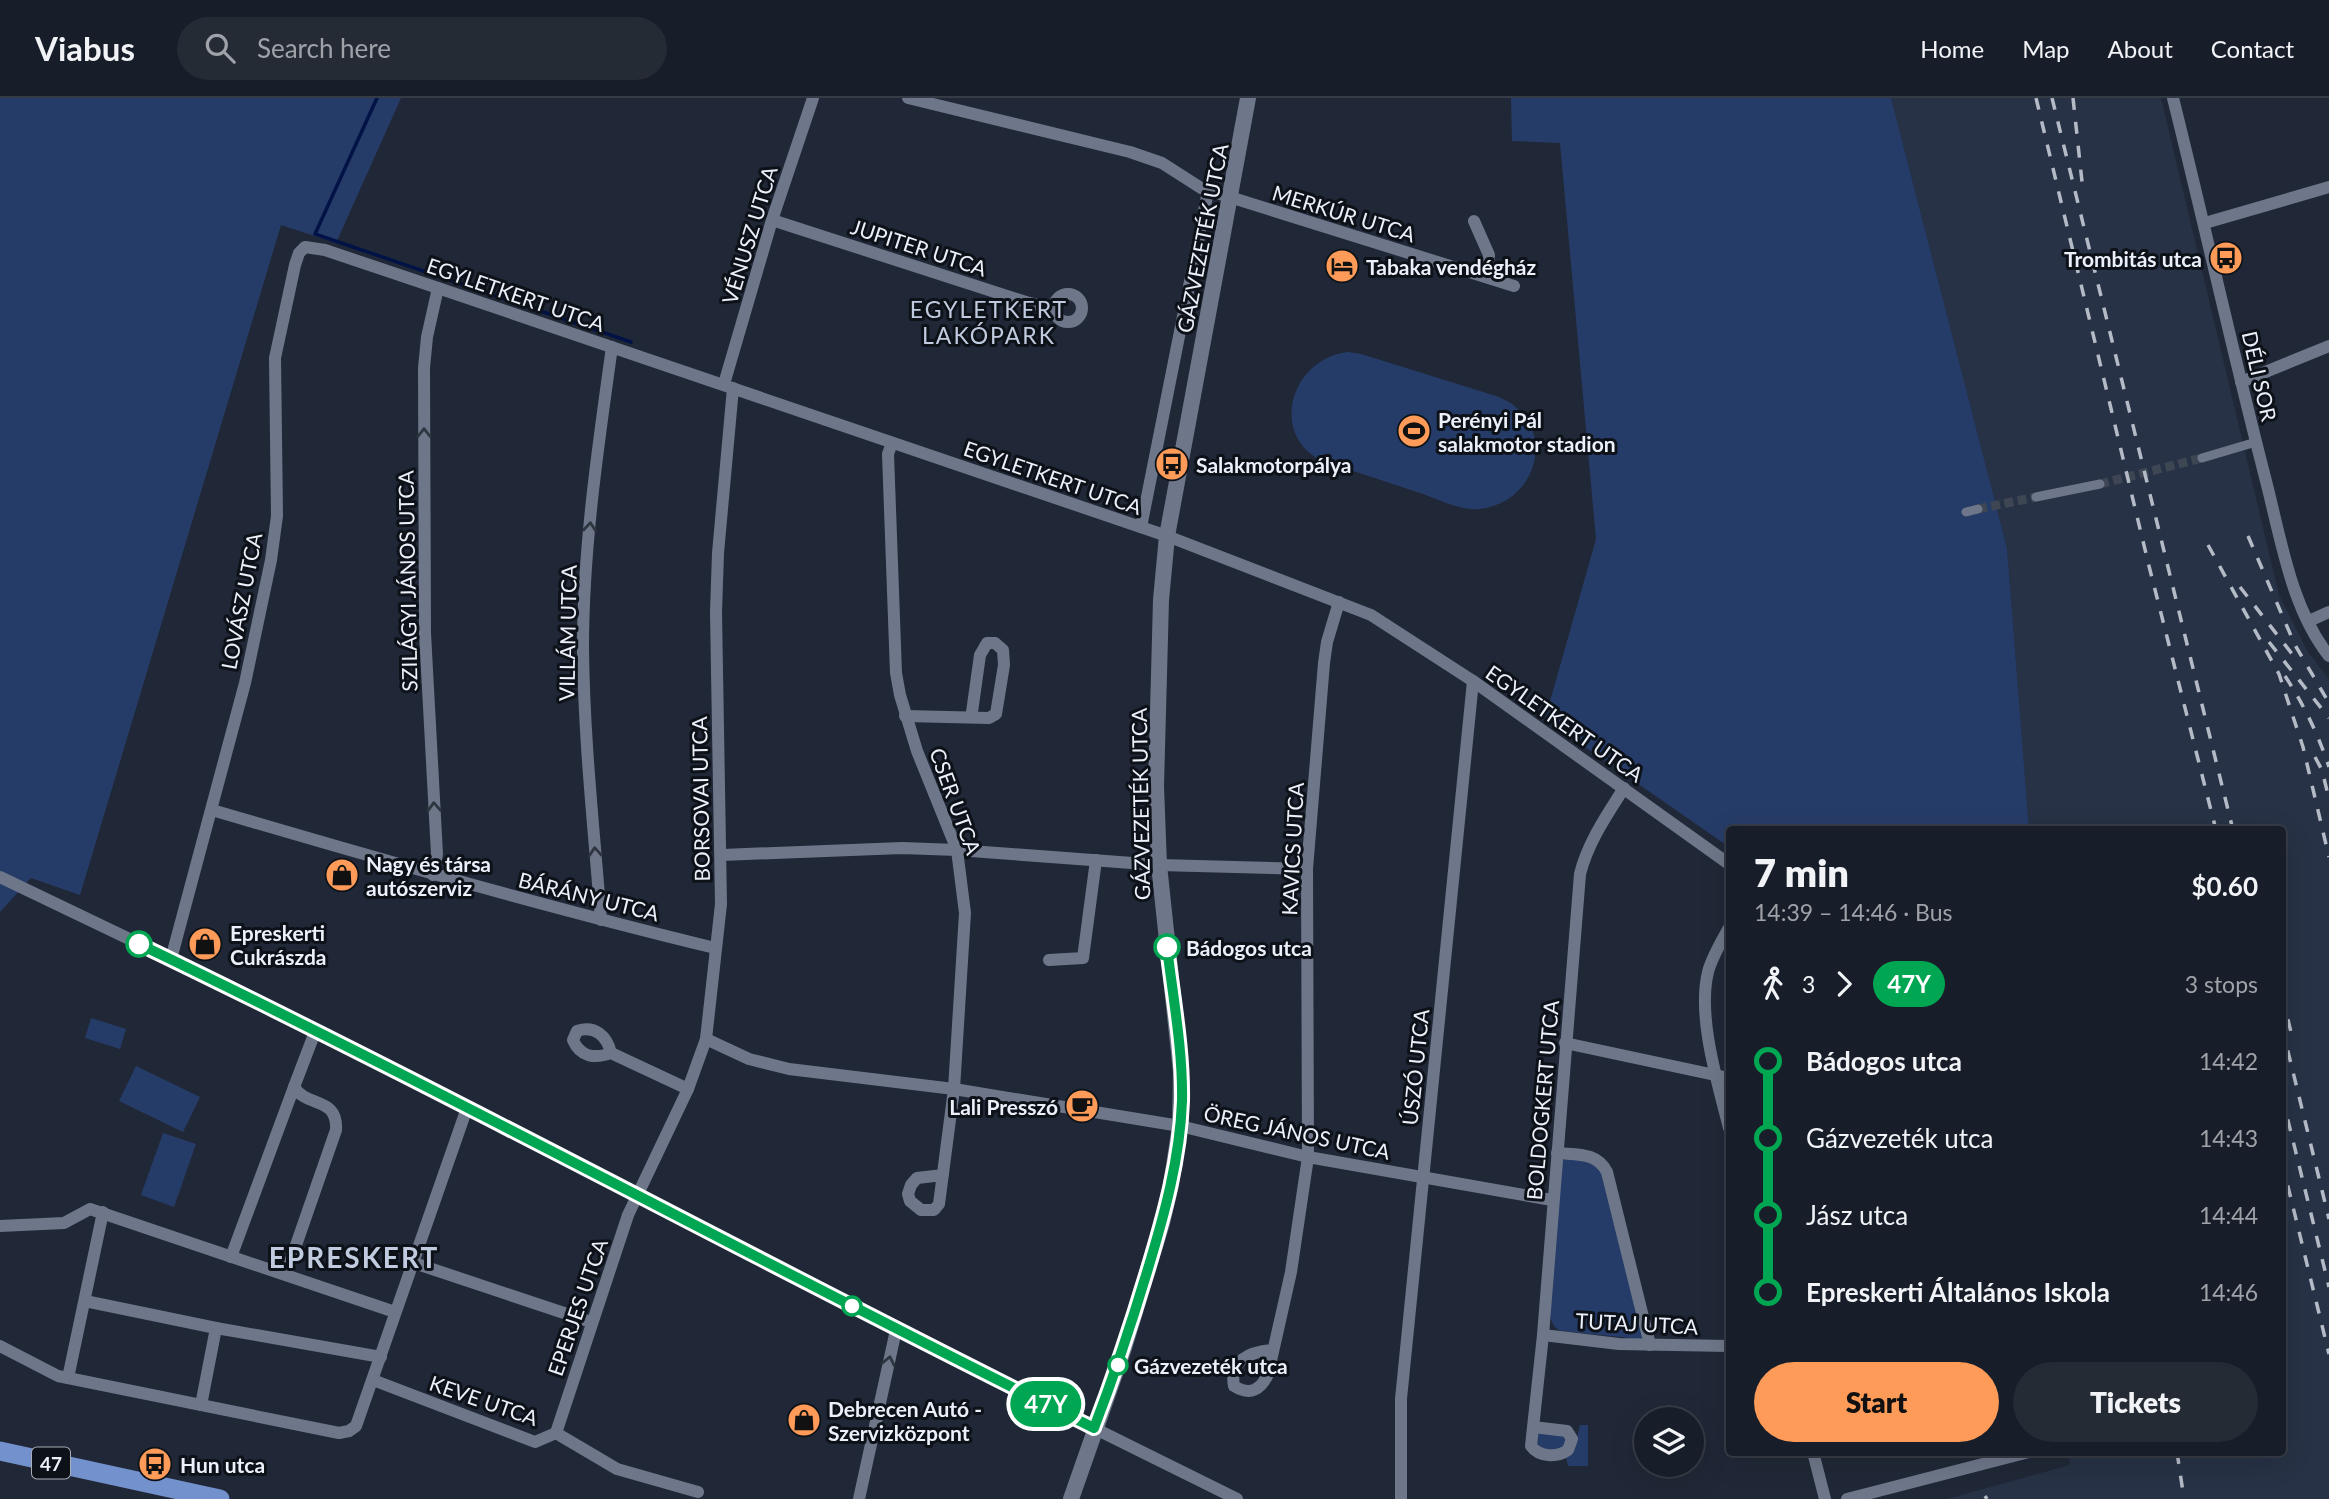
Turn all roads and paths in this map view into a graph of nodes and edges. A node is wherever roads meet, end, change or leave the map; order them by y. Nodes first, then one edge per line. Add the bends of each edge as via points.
1 (813, 98) edge
2 (908, 98) edge
3 (1248, 98) edge
4 (2173, 98) edge
5 (2329, 187) edge
6 (1208, 191) junction
7 (1231, 198) junction
8 (772, 220) junction
9 (1474, 221) dead end
10 (2205, 223) junction
11 (305, 247) joint
12 (1486, 277) junction
13 (1514, 286) dead end
14 (438, 288) junction
15 (1054, 307) dead end
16 (2329, 346) edge
17 (612, 347) junction
18 (2241, 382) junction
19 (729, 386) junction
20 (2256, 442) junction
21 (892, 443) junction
22 (2202, 458) tunnel mouth
23 (2099, 484) tunnel mouth
24 (2036, 497) tunnel mouth
25 (1979, 509) tunnel mouth
26 (1966, 512) dead end
27 (1141, 527) junction
28 (1167, 536) junction
29 (1339, 601) junction
30 (2329, 612) edge
31 (2309, 621) junction
32 (2329, 656) edge
33 (1473, 681) junction
34 (972, 712) dead end
35 (905, 716) junction
36 (1624, 788) junction
37 (212, 810) junction
38 (957, 850) junction
39 (722, 855) junction
40 (1096, 860) junction
41 (1726, 862) edge
42 (1159, 865) junction
43 (1307, 869) junction
44 (433, 875) junction
45 (0, 877) edge
46 (601, 920) junction
47 (1726, 934) edge
48 (715, 948) junction
49 (171, 959) junction
50 (1049, 960) dead end
51 (315, 1032) junction
52 (706, 1039) junction
53 (1565, 1043) junction
54 (611, 1053) dead end
55 (1715, 1074) junction
56 (1726, 1076) edge
57 (294, 1087) junction
58 (688, 1089) junction
59 (954, 1089) junction
60 (467, 1108) junction
61 (1726, 1116) edge
62 (1180, 1126) junction
63 (1558, 1153) junction
64 (1308, 1157) junction
65 (943, 1175) dead end
66 (1423, 1178) junction
67 (639, 1195) junction
68 (1552, 1200) junction
69 (103, 1212) junction
70 (0, 1226) edge
71 (231, 1256) junction
72 (411, 1262) junction
73 (286, 1274) junction
74 (85, 1301) junction
75 (395, 1312) junction
76 (591, 1322) junction
77 (216, 1328) junction
78 (896, 1330) junction
79 (1543, 1335) junction
80 (1650, 1345) junction
81 (0, 1346) edge
82 (1726, 1346) edge
83 (1272, 1350) dead end
84 (381, 1357) junction
85 (68, 1378) junction
86 (373, 1380) junction
87 (201, 1405) junction
88 (1533, 1427) dead end
89 (1094, 1428) junction
90 (556, 1433) junction
91 (0, 1451) edge
92 (1814, 1456) edge
93 (2014, 1456) edge
94 (698, 1492) dead end
95 (220, 1499) edge
96 (859, 1499) edge
97 (1071, 1499) edge
98 (1237, 1499) edge
99 (1401, 1499) edge
100 (1825, 1499) edge
101 (1847, 1499) edge

1 - 8 street, VÉNUSZ UTCA
2 - 6 street via 1130,152 1162,163
3 - 7 street, GÁZVEZETÉK UTCA
4 - 10 street, DÉLI SOR
5 - 10 street
6 - 7 street
6 - 27 street
7 - 12 street, MERKÚR UTCA
7 - 28 street, GÁZVEZETÉK UTCA
8 - 15 street, JUPITER UTCA via 1029,303
8 - 19 street, VÉNUSZ UTCA
9 - 12 street via 1489,256
10 - 18 street, DÉLI SOR
11 - 14 street, EGYLETKERT UTCA
11 - 37 street, LOVÁSZ UTCA via 295,265 275,358 277,516 271,560
12 - 13 street, MERKÚR UTCA
14 - 17 street, EGYLETKERT UTCA
44 -> 14 street, SZILÁGYI JÁNOS UTCA via 437,854 425,633 424,381 427,337
16 - 18 street
17 - 19 street, EGYLETKERT UTCA
46 -> 17 street, VILLÁM UTCA via 584,637 596,456
18 - 20 street, DÉLI SOR
19 - 21 street, EGYLETKERT UTCA
19 - 39 street, BORSOVAI UTCA via 717,565
20 - 22 street
20 - 31 street, DÉLI SOR via 2294,588
21 - 27 street, EGYLETKERT UTCA
21 - 35 street, CSER UTCA via 888,454 896,673
23 - 24 street
25 - 26 street
27 - 28 street, EGYLETKERT UTCA
28 - 29 street, EGYLETKERT UTCA
28 - 42 street, GÁZVEZETÉK UTCA via 1159,653
29 - 33 street, EGYLETKERT UTCA via 1387,623
29 - 43 street, KAVICS UTCA via 1324,663
30 - 31 street
31 - 32 street, DÉLI SOR
33 - 36 street, EGYLETKERT UTCA
33 - 66 street, ÚSZÓ UTCA
34 - 35 street via 980,655 987,643 995,643 1003,650 1004,665 996,714 989,718
35 - 38 street, CSER UTCA
36 - 41 street, EGYLETKERT UTCA
36 - 53 street, BOLDOGKERT UTCA via 1585,855 1580,874
37 - 44 street, BÁRÁNY UTCA
37 - 49 street, LOVÁSZ UTCA
38 - 39 street
38 - 40 street
38 - 59 street, CSER UTCA via 965,912
39 - 48 street, BORSOVAI UTCA
40 - 42 street
40 - 50 street via 1083,958
42 - 43 street
42 - 62 street, GÁZVEZETÉK UTCA via 1181,1072
43 - 64 street, KAVICS UTCA
44 - 46 street, BÁRÁNY UTCA
45 - 49 street
46 - 48 street, BÁRÁNY UTCA
47 - 55 street via 1709,970 1705,992
48 - 52 street, BORSOVAI UTCA
49 - 51 street
51 - 57 street
51 - 60 street
52 - 58 street, BORSOVAI UTCA
52 - 59 street, ÖREG JÁNOS UTCA via 749,1059 789,1069
53 - 55 street
53 - 63 street, BOLDOGKERT UTCA
54 - 58 street
55 - 56 street
55 - 61 street
57 - 71 street
57 - 73 street via 298,1094 329,1107 336,1130
58 - 67 street, BORSOVAI UTCA
59 - 62 street, ÖREG JÁNOS UTCA
59 - 65 street, CSER UTCA
60 - 67 street
60 - 72 street
62 - 64 street, ÖREG JÁNOS UTCA
62 - 89 street, GÁZVEZETÉK UTCA via 1162,1223
63 - 68 street, BOLDOGKERT UTCA
63 - 80 street via 1590,1156 1607,1172
64 - 66 street, ÖREG JÁNOS UTCA
64 - 83 street, KAVICS UTCA via 1291,1272
66 - 68 street, ÖREG JÁNOS UTCA
66 - 99 street, ÚSZÓ UTCA via 1401,1399
67 - 76 street, EPERJES UTCA
67 - 78 street
68 - 79 street, BOLDOGKERT UTCA
69 - 70 street via 90,1209 64,1223
69 - 71 street
69 - 74 street
71 - 73 street
72 - 75 street
72 - 76 street
73 - 75 street
74 - 77 street
74 - 85 street
75 - 84 street
76 - 90 street, EPERJES UTCA
77 - 84 street
77 - 87 street
78 - 89 street
96 -> 78 street
79 - 80 street, TUTAJ UTCA
79 - 88 street, BOLDOGKERT UTCA
80 - 82 street, TUTAJ UTCA
81 - 85 street
84 - 86 street
85 - 87 street
86 - 87 street via 356,1426 349,1432
86 - 90 street, KEVE UTCA via 535,1442
89 - 97 street, GÁZVEZETÉK UTCA
89 - 98 street
90 - 94 street, KEVE UTCA via 617,1469
91 - 95 main road, 47
92 - 100 street
93 - 101 street

